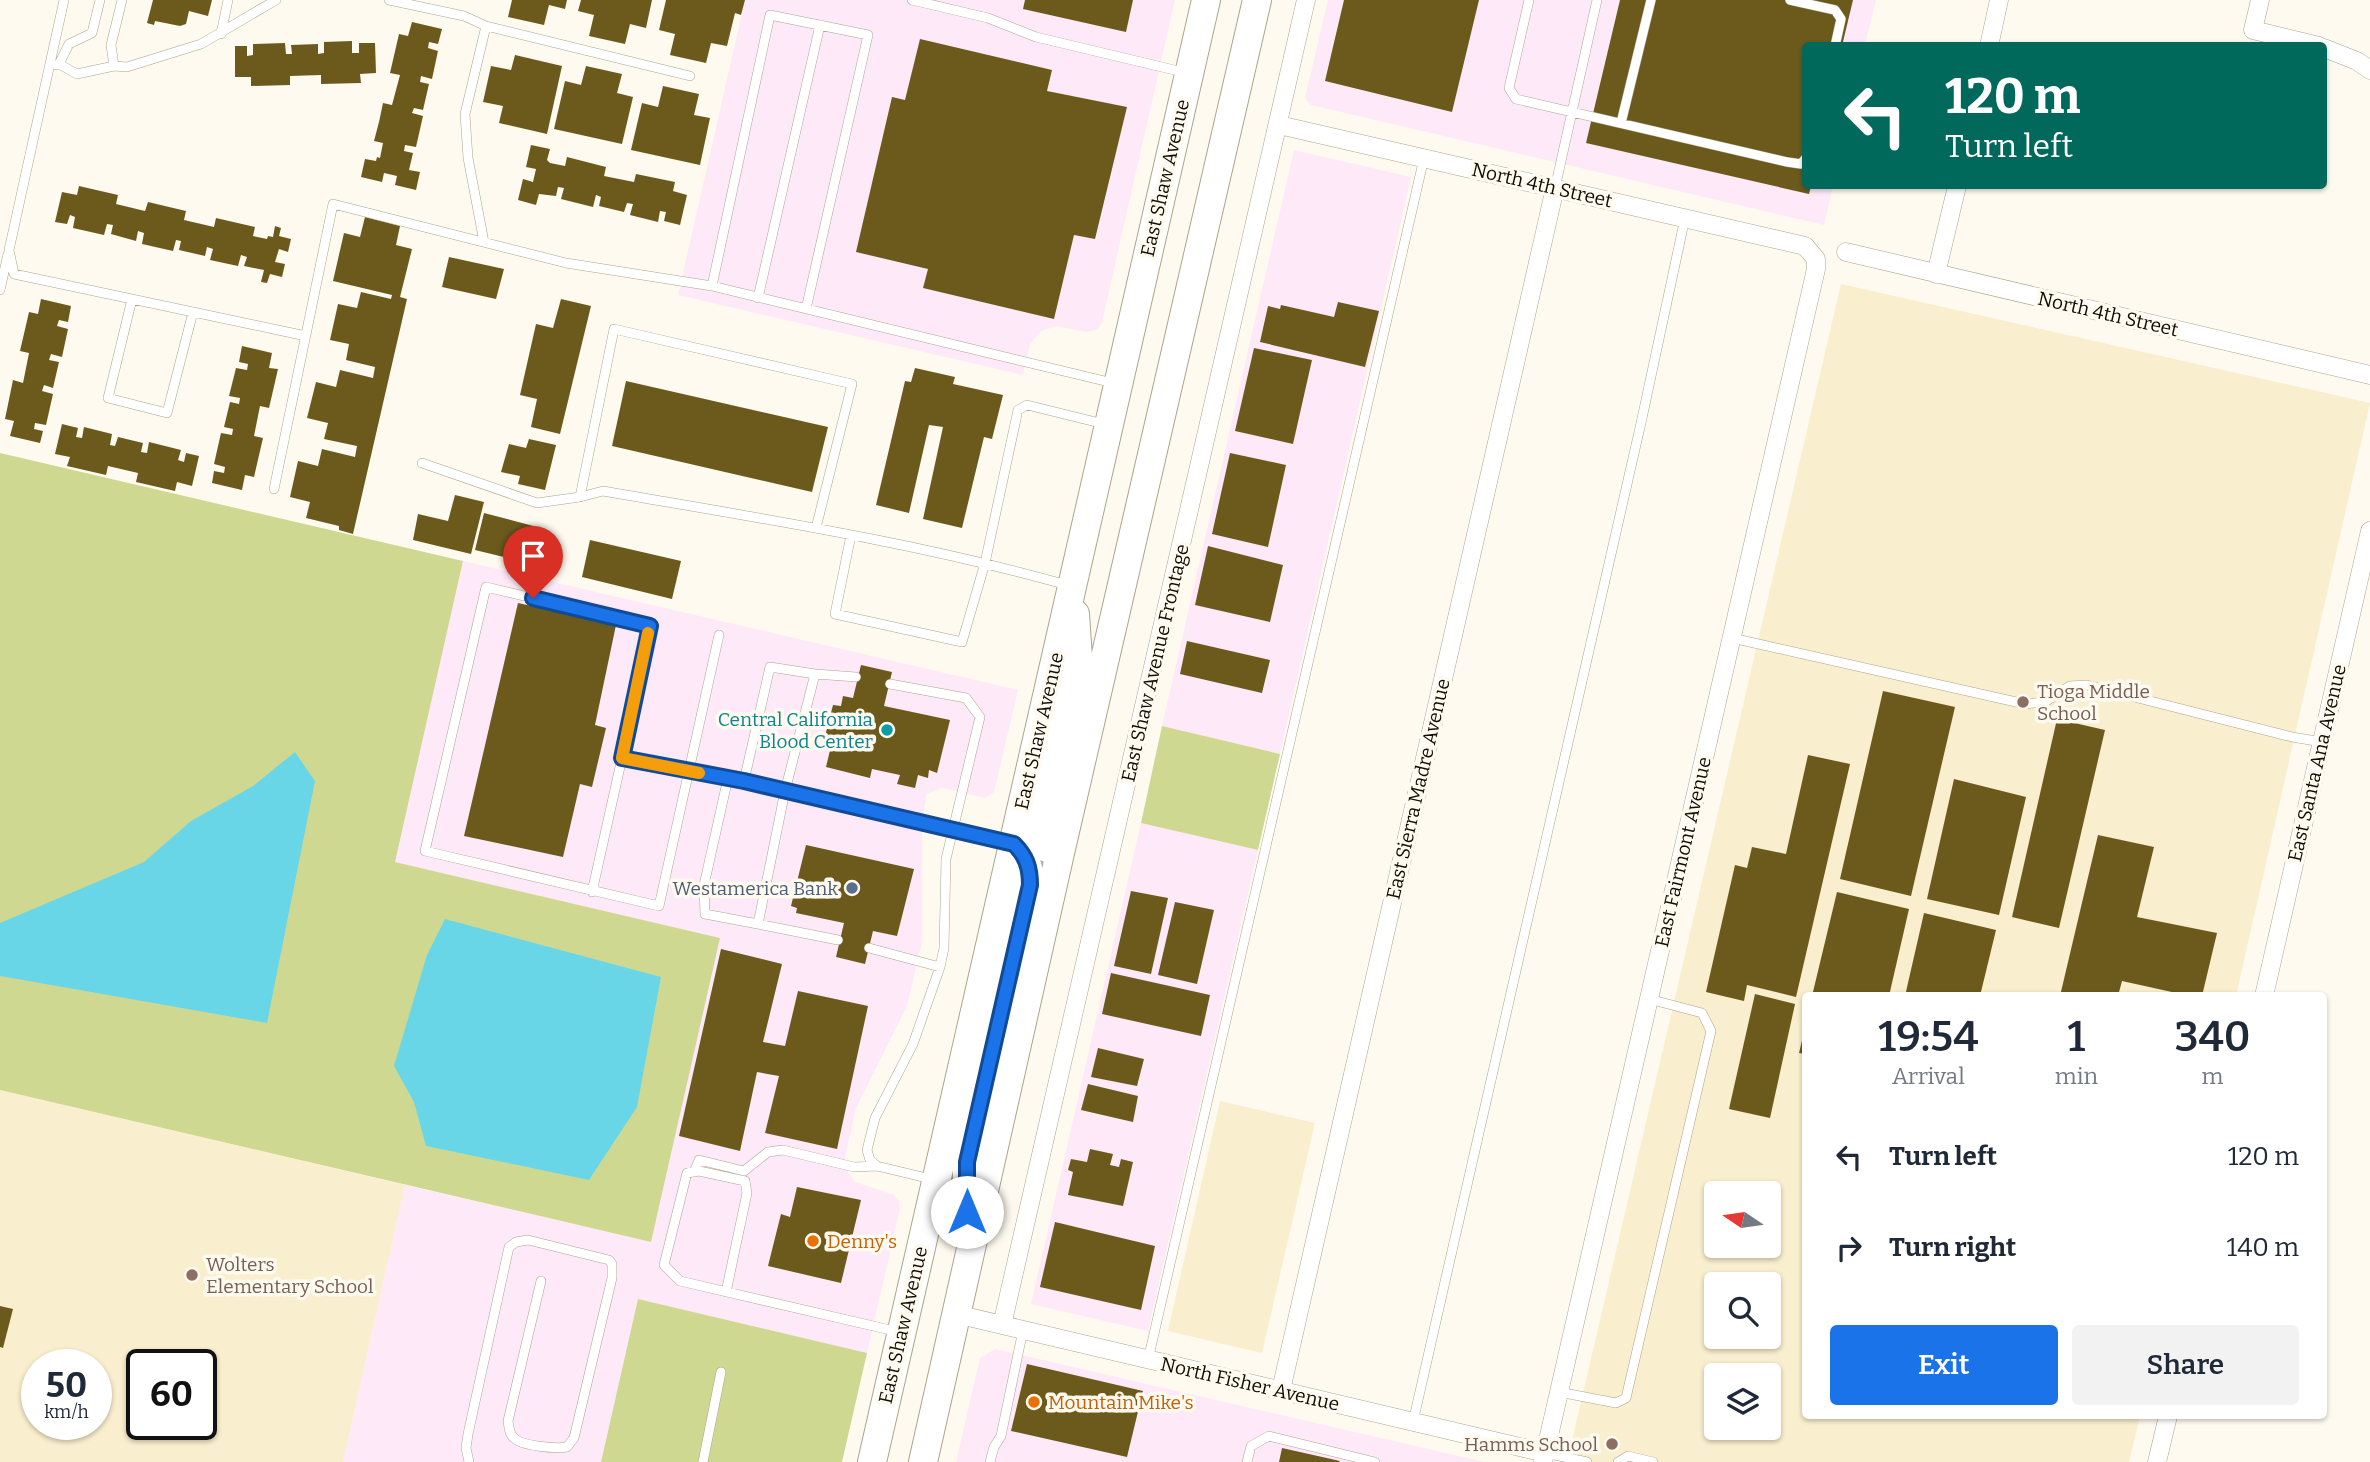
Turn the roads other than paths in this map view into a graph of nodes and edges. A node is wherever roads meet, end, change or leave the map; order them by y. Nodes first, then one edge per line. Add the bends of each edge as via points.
1 (64, 0) edge
2 (100, 0) edge
3 (122, 0) edge
4 (228, 0) edge
5 (276, 0) edge
6 (389, 0) edge
7 (912, 0) edge
8 (1206, 0) edge
9 (1257, 0) edge
10 (1306, 0) edge
11 (1529, 0) edge
12 (1597, 0) edge
13 (1651, 0) edge
14 (1790, 0) edge
15 (1999, 0) edge
16 (2260, 0) edge
17 (820, 25) junction
18 (486, 26) junction
19 (221, 33) junction
20 (1836, 42) edge
21 (1990, 42) edge
22 (2302, 42) edge
23 (2327, 49) edge
24 (54, 65) junction
25 (114, 66) junction
26 (2370, 70) edge
27 (1189, 73) junction
28 (690, 75) dead end
29 (1572, 111) junction
30 (1621, 123) junction
31 (1279, 125) junction
32 (1423, 158) junction
33 (1802, 163) edge
34 (1555, 188) junction
35 (1956, 189) edge
36 (1685, 218) junction
37 (484, 242) junction
38 (1805, 246) joint
39 (9, 250) junction
40 (1846, 253) dead end
41 (1936, 274) junction
42 (712, 286) junction
43 (0, 290) edge
44 (758, 298) junction
45 (132, 299) junction
46 (806, 309) junction
47 (193, 312) junction
48 (306, 336) junction
49 (2370, 375) edge
50 (1118, 384) junction
51 (1109, 425) junction
52 (422, 463) dead end
53 (274, 489) dead end
54 (580, 497) junction
55 (816, 528) junction
56 (2370, 531) edge
57 (851, 535) junction
58 (985, 562) junction
59 (1072, 587) junction
60 (719, 635) dead end
61 (1732, 638) junction
62 (815, 674) junction
63 (856, 677) dead end
64 (890, 684) dead end
65 (2322, 742) junction
66 (622, 758) junction
67 (689, 771) junction
68 (728, 778) junction
69 (744, 781) junction
70 (785, 791) junction
71 (953, 830) junction
72 (1014, 844) junction
73 (1060, 853) junction
74 (592, 892) junction
75 (758, 923) junction
76 (838, 940) dead end
77 (869, 948) dead end
78 (940, 967) junction
79 (2265, 992) edge
80 (1649, 999) junction
81 (877, 1167) junction
82 (694, 1172) junction
83 (937, 1180) junction
84 (967, 1262) junction
85 (541, 1281) dead end
86 (726, 1292) junction
87 (956, 1314) junction
88 (1002, 1325) junction
89 (1023, 1330) junction
90 (901, 1332) junction
91 (1148, 1360) junction
92 (721, 1372) dead end
93 (1281, 1390) junction
94 (1559, 1392) junction
95 (2167, 1419) edge
96 (1413, 1422) junction
97 (1544, 1457) edge
98 (469, 1462) edge
99 (703, 1462) edge
100 (872, 1462) edge
101 (923, 1462) edge
102 (990, 1462) edge
103 (1247, 1462) edge
104 (1375, 1462) edge
105 (1587, 1462) edge
106 (1618, 1462) edge
107 (1653, 1462) edge
108 (2157, 1462) edge

1 - 24 lane
2 - 24 lane via 92,33 69,44
3 - 25 lane via 111,45
4 - 19 lane
5 - 19 lane
6 - 18 lane via 464,16
7 - 27 lane via 988,18 1036,37
8 - 27 main road, East Shaw Avenue
9 - 73 main road
10 - 31 street, East Shaw Avenue Frontage
11 - 29 lane via 1509,88 1516,99
12 - 29 lane
13 - 30 lane
14 - 20 lane via 1835,10 1841,19
15 - 21 street
16 - 22 street via 2253,30
17 - 42 lane via 771,15
17 - 44 lane
17 - 46 lane via 867,35
18 - 28 lane
18 - 37 lane via 465,114
19 - 25 lane via 201,44 127,67
23 - 26 street
24 - 25 lane via 77,74
24 - 39 lane
27 - 50 main road, East Shaw Avenue
29 - 30 lane
29 - 34 lane
30 - 33 lane
31 - 32 street, North 4th Street
31 - 88 street, East Shaw Avenue Frontage
32 - 34 street, North 4th Street
32 - 91 lane
34 - 36 street, North 4th Street
34 - 93 street, East Sierra Madre Avenue
35 - 41 street
36 - 38 street, North 4th Street
36 - 96 lane
37 - 42 lane via 566,263
37 - 48 lane via 333,204
38 - 61 street, East Fairmont Avenue via 1816,259 1816,269
39 - 43 lane
39 - 45 lane via 14,274
40 - 41 street, North 4th Street
41 - 49 street, North 4th Street
42 - 44 lane
44 - 46 lane
45 - 47 lane
45 - 47 lane via 108,398 167,413
46 - 50 lane
47 - 48 lane
48 - 53 lane
50 - 51 main road, East Shaw Avenue
51 - 58 lane via 1027,405 1018,410
51 - 59 main road, East Shaw Avenue
52 - 54 lane via 537,503
54 - 55 lane via 603,491
54 - 55 lane via 614,328 852,384
55 - 57 lane
56 - 65 street, East Santa Ana Avenue
57 - 58 lane
57 - 58 lane via 835,614 962,642
58 - 59 lane
59 - 72 main road, East Shaw Avenue
59 - 73 main road via 1078,658 1039,832 1041,842
60 - 67 lane
61 - 65 lane via 2025,704 2045,702 2070,687 2087,685
61 - 80 street, East Fairmont Avenue
62 - 63 lane
62 - 69 lane via 770,667
62 - 70 lane
64 - 71 lane via 966,698 979,717
65 - 79 street, East Santa Ana Avenue
66 - 67 lane
66 - 74 lane
66 - 74 lane via 650,626 486,587 425,852
67 - 68 lane
67 - 74 lane via 659,906
68 - 69 lane
68 - 75 lane via 704,885 705,914
69 - 70 lane
70 - 71 lane
70 - 75 lane
71 - 72 lane
71 - 78 lane via 946,859
72 - 83 main road, East Shaw Avenue
72 - 84 main road via 1028,862 1030,885 967,1162
73 - 84 main road
75 - 76 lane
77 - 78 lane
78 - 81 lane via 913,1044 875,1118 867,1150
80 - 94 street, East Fairmont Avenue
80 - 94 lane via 1702,1013 1711,1031 1708,1045 1626,1398 1616,1403
81 - 82 lane via 854,1167 783,1150 768,1153 744,1171 699,1160
81 - 83 lane
82 - 86 lane via 745,1181 747,1193
82 - 86 lane via 687,1173 664,1265 680,1281
83 - 90 main road, East Shaw Avenue
84 - 87 main road
85 - 98 lane via 508,1421 510,1433 522,1443 557,1448 566,1447 573,1438 612,1264 609,1259 528,1240 516,1242 509,1247 468,1434
86 - 90 lane
87 - 88 street, North Fisher Avenue
87 - 101 main road
88 - 89 street, North Fisher Avenue
89 - 91 street, North Fisher Avenue
89 - 102 lane via 1001,1436
90 - 100 main road, East Shaw Avenue
91 - 93 street, North Fisher Avenue
92 - 99 lane
93 - 96 street, North Fisher Avenue
94 - 97 street, East Fairmont Avenue
95 - 108 street
96 - 97 street, North Fisher Avenue
97 - 105 lane
103 - 104 lane via 1251,1446 1269,1436
106 - 107 lane via 1628,1456

